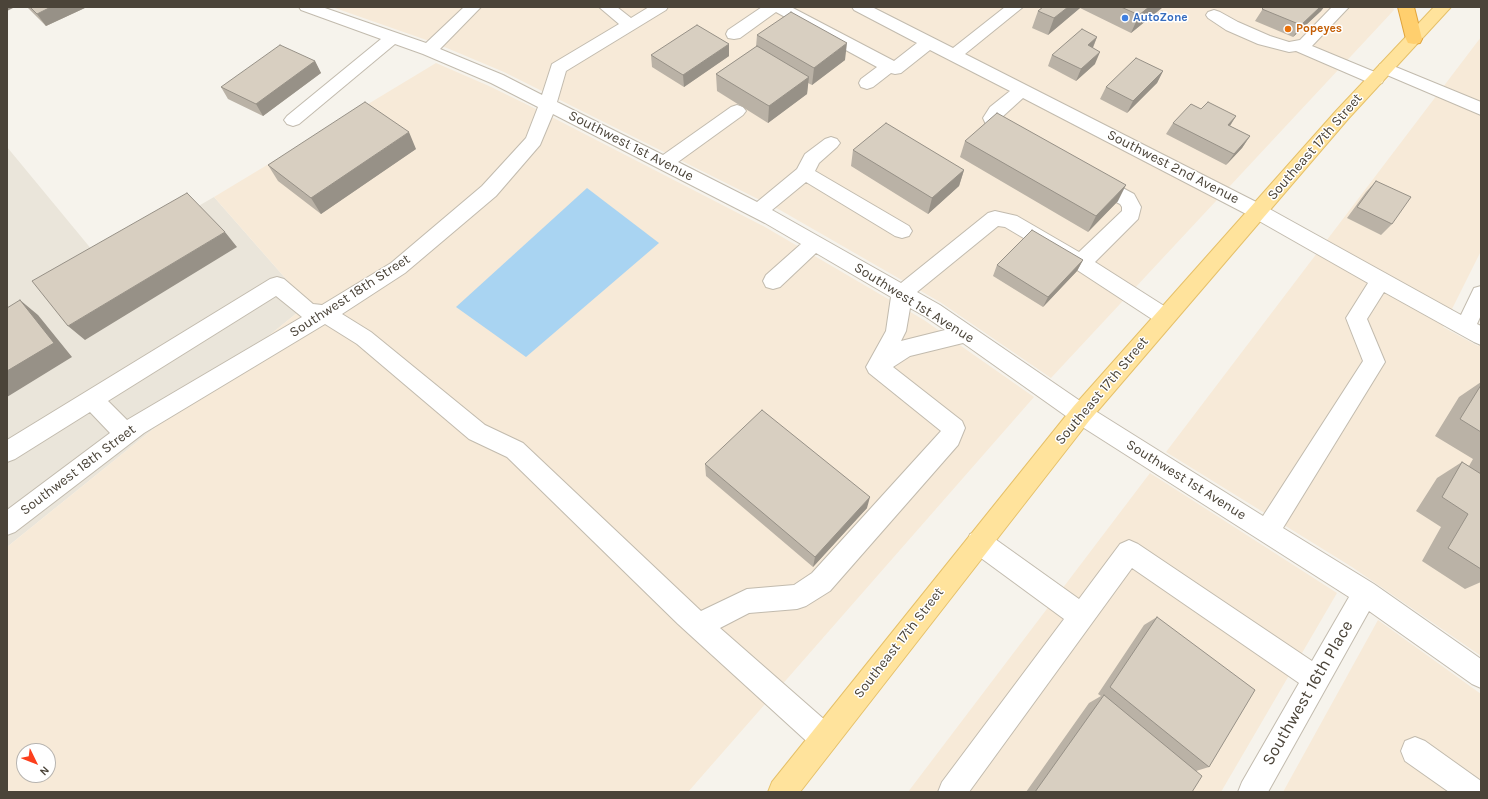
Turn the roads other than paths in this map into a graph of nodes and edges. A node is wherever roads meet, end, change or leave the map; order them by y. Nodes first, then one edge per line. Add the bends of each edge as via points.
1 (306, 7) edge
2 (474, 7) edge
3 (606, 7) edge
4 (660, 7) edge
5 (773, 7) edge
6 (779, 7) edge
7 (860, 7) edge
8 (1016, 7) edge
9 (1341, 7) edge
10 (1406, 7) edge
11 (1443, 7) edge
12 (1214, 15) dead end
13 (630, 24) junction
14 (734, 34) dead end
15 (393, 37) junction
16 (1414, 39) junction
17 (929, 42) junction
18 (1296, 45) junction
19 (429, 50) junction
20 (954, 55) junction
21 (889, 66) junction
22 (1381, 73) junction
23 (867, 84) dead end
24 (1022, 90) junction
25 (548, 104) junction
26 (1481, 109) edge
27 (737, 110) dead end
28 (293, 120) dead end
29 (831, 143) dead end
30 (1029, 146) edge
31 (664, 163) junction
32 (805, 173) junction
33 (1078, 173) edge
34 (758, 211) junction
35 (1259, 212) junction
36 (902, 231) dead end
37 (815, 242) junction
38 (1081, 263) junction
39 (1381, 280) junction
40 (773, 281) dead end
41 (902, 294) junction
42 (1481, 294) edge
43 (325, 314) junction
44 (1166, 317) junction
45 (1473, 332) edge
46 (965, 334) junction
47 (877, 367) junction
48 (92, 399) junction
49 (1081, 414) junction
50 (126, 434) junction
51 (7, 452) edge
52 (7, 524) edge
53 (1267, 531) junction
54 (979, 542) junction
55 (1365, 593) junction
56 (1081, 616) junction
57 (698, 626) junction
58 (1481, 675) edge
59 (1316, 680) junction
60 (824, 738) junction
61 (1414, 751) dead end
62 (782, 792) edge
63 (952, 792) edge
64 (1252, 792) edge
65 (1472, 792) edge

1 - 15 street, Southwest 1st Avenue
2 - 19 street
3 - 13 street
4 - 13 street, Southwest 18th Street
5 - 14 street
6 - 21 street
7 - 17 street, Southwest 2nd Avenue
8 - 20 street
9 - 18 street via 1305,44
10 - 16 highway
11 - 16 main road, Southeast 17th Street
12 - 18 street via 1264,40 1289,47
13 - 25 street, Southwest 18th Street via 558,68
15 - 19 street, Southwest 1st Avenue
15 - 28 street
16 - 22 main road, Southeast 17th Street
17 - 20 street, Southwest 2nd Avenue
17 - 21 street via 894,69
18 - 22 street
19 - 25 street, Southwest 1st Avenue
20 - 24 street, Southwest 2nd Avenue
21 - 23 street
22 - 26 street
22 - 35 main road, Southeast 17th Street
24 - 30 street via 996,111 992,118 995,127
24 - 35 street, Southwest 2nd Avenue
25 - 31 street, Southwest 1st Avenue
25 - 43 street, Southwest 18th Street via 534,141 489,191 398,268
27 - 31 street
29 - 32 street via 811,159
31 - 34 street, Southwest 1st Avenue
32 - 34 street
32 - 36 street
33 - 38 street via 1127,200 1132,207 1131,214
34 - 37 street, Southwest 1st Avenue
35 - 39 street, Southwest 2nd Avenue
35 - 44 main road, Southeast 17th Street
37 - 40 street
37 - 41 street, Southwest 1st Avenue
38 - 41 street via 1010,221 995,218
38 - 44 street
39 - 45 street, Southwest 2nd Avenue
39 - 53 street via 1356,318 1374,362
41 - 46 street, Southwest 1st Avenue
41 - 47 street via 896,331
42 - 45 street
43 - 48 street via 307,311 276,285
43 - 50 street, Southwest 18th Street
43 - 57 street via 364,338 477,432 515,450
44 - 49 main road, Southeast 17th Street
46 - 47 street via 904,349
46 - 49 street, Southwest 1st Avenue
47 - 57 street via 954,428 950,438 821,582 797,597 747,601
48 - 50 street
48 - 51 street
49 - 53 street, Southwest 1st Avenue
49 - 54 main road, Southeast 17th Street
50 - 52 street, Southwest 18th Street
53 - 55 street, Southwest 1st Avenue
54 - 56 street
54 - 60 main road, Southeast 17th Street
55 - 58 street, Southwest 1st Avenue
55 - 59 street, Southwest 16th Place
56 - 59 street via 1129,552
56 - 63 street
57 - 60 street
59 - 64 street, Southwest 16th Place
60 - 62 main road, Southeast 17th Street
61 - 65 street

